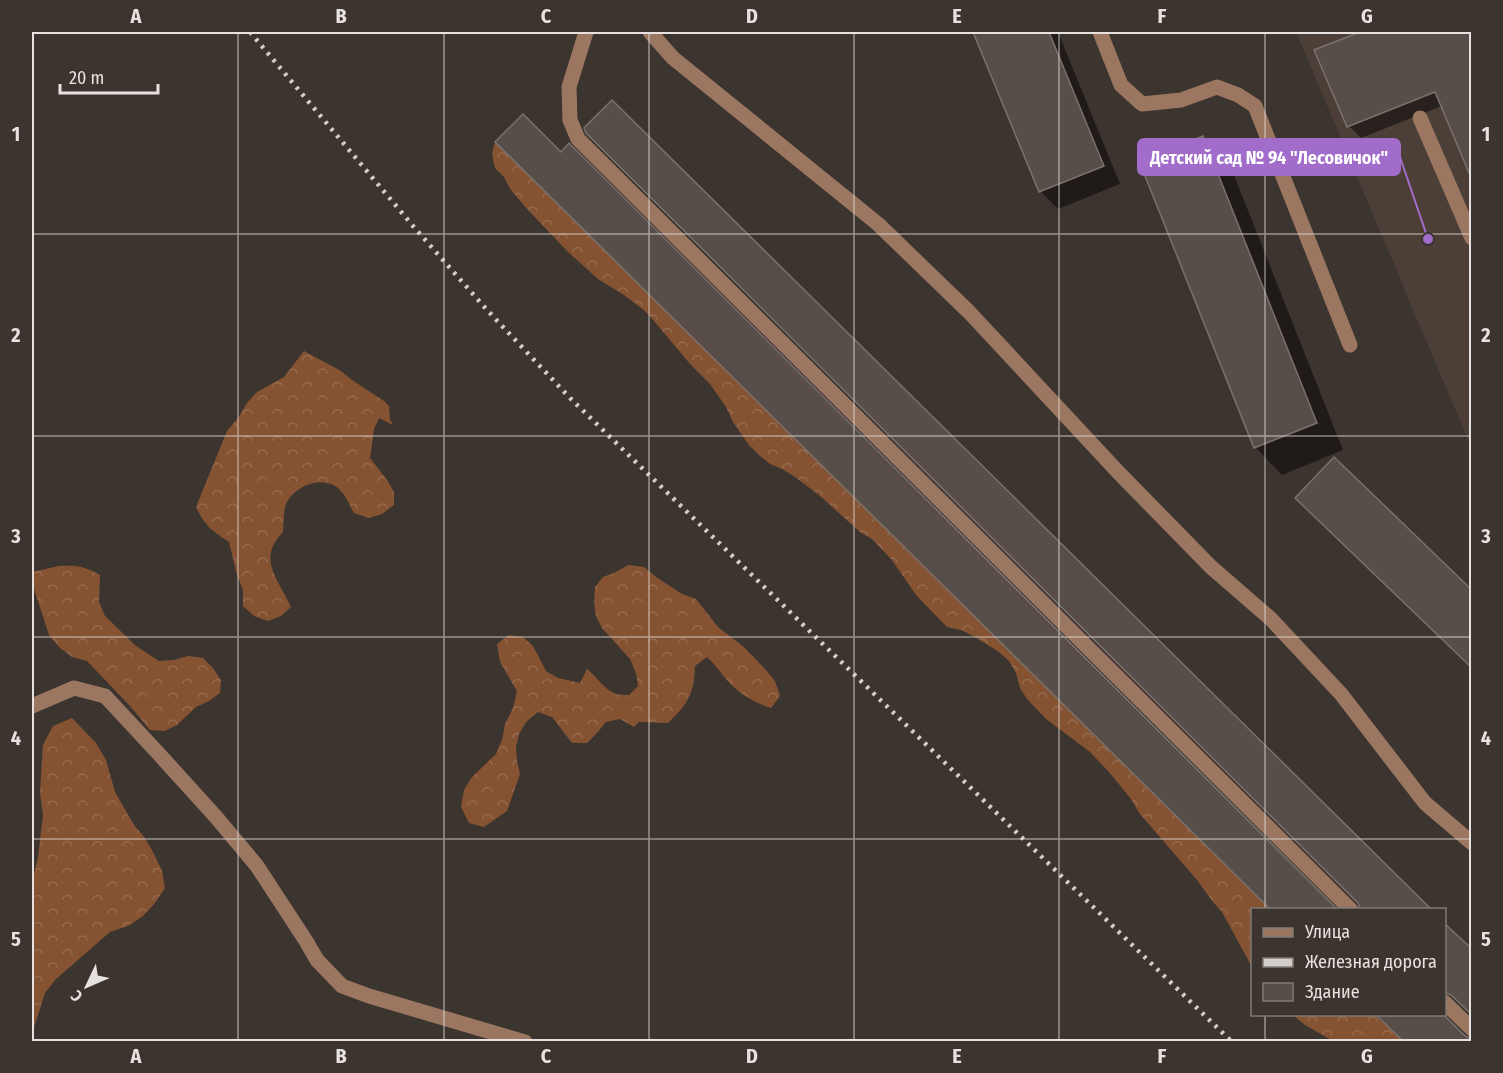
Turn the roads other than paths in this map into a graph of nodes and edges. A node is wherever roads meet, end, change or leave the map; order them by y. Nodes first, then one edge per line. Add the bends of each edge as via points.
1 (586, 32) edge
2 (650, 32) edge
3 (1100, 32) edge
4 (1420, 118) dead end
5 (1472, 238) edge
6 (1350, 345) dead end
7 (32, 706) edge
8 (1472, 843) edge
9 (1350, 908) edge
10 (1446, 1004) edge
11 (1472, 1029) edge
12 (525, 1041) edge

1 - 9 street via 569,87 570,120 578,139
2 - 8 street via 674,58 879,224 969,312 1211,567 1271,619 1341,694 1425,803
3 - 6 street via 1121,85 1142,104 1180,100 1217,87 1255,106
4 - 5 street
7 - 12 street via 74,688 105,696 257,866 317,960 342,986
10 - 11 street

